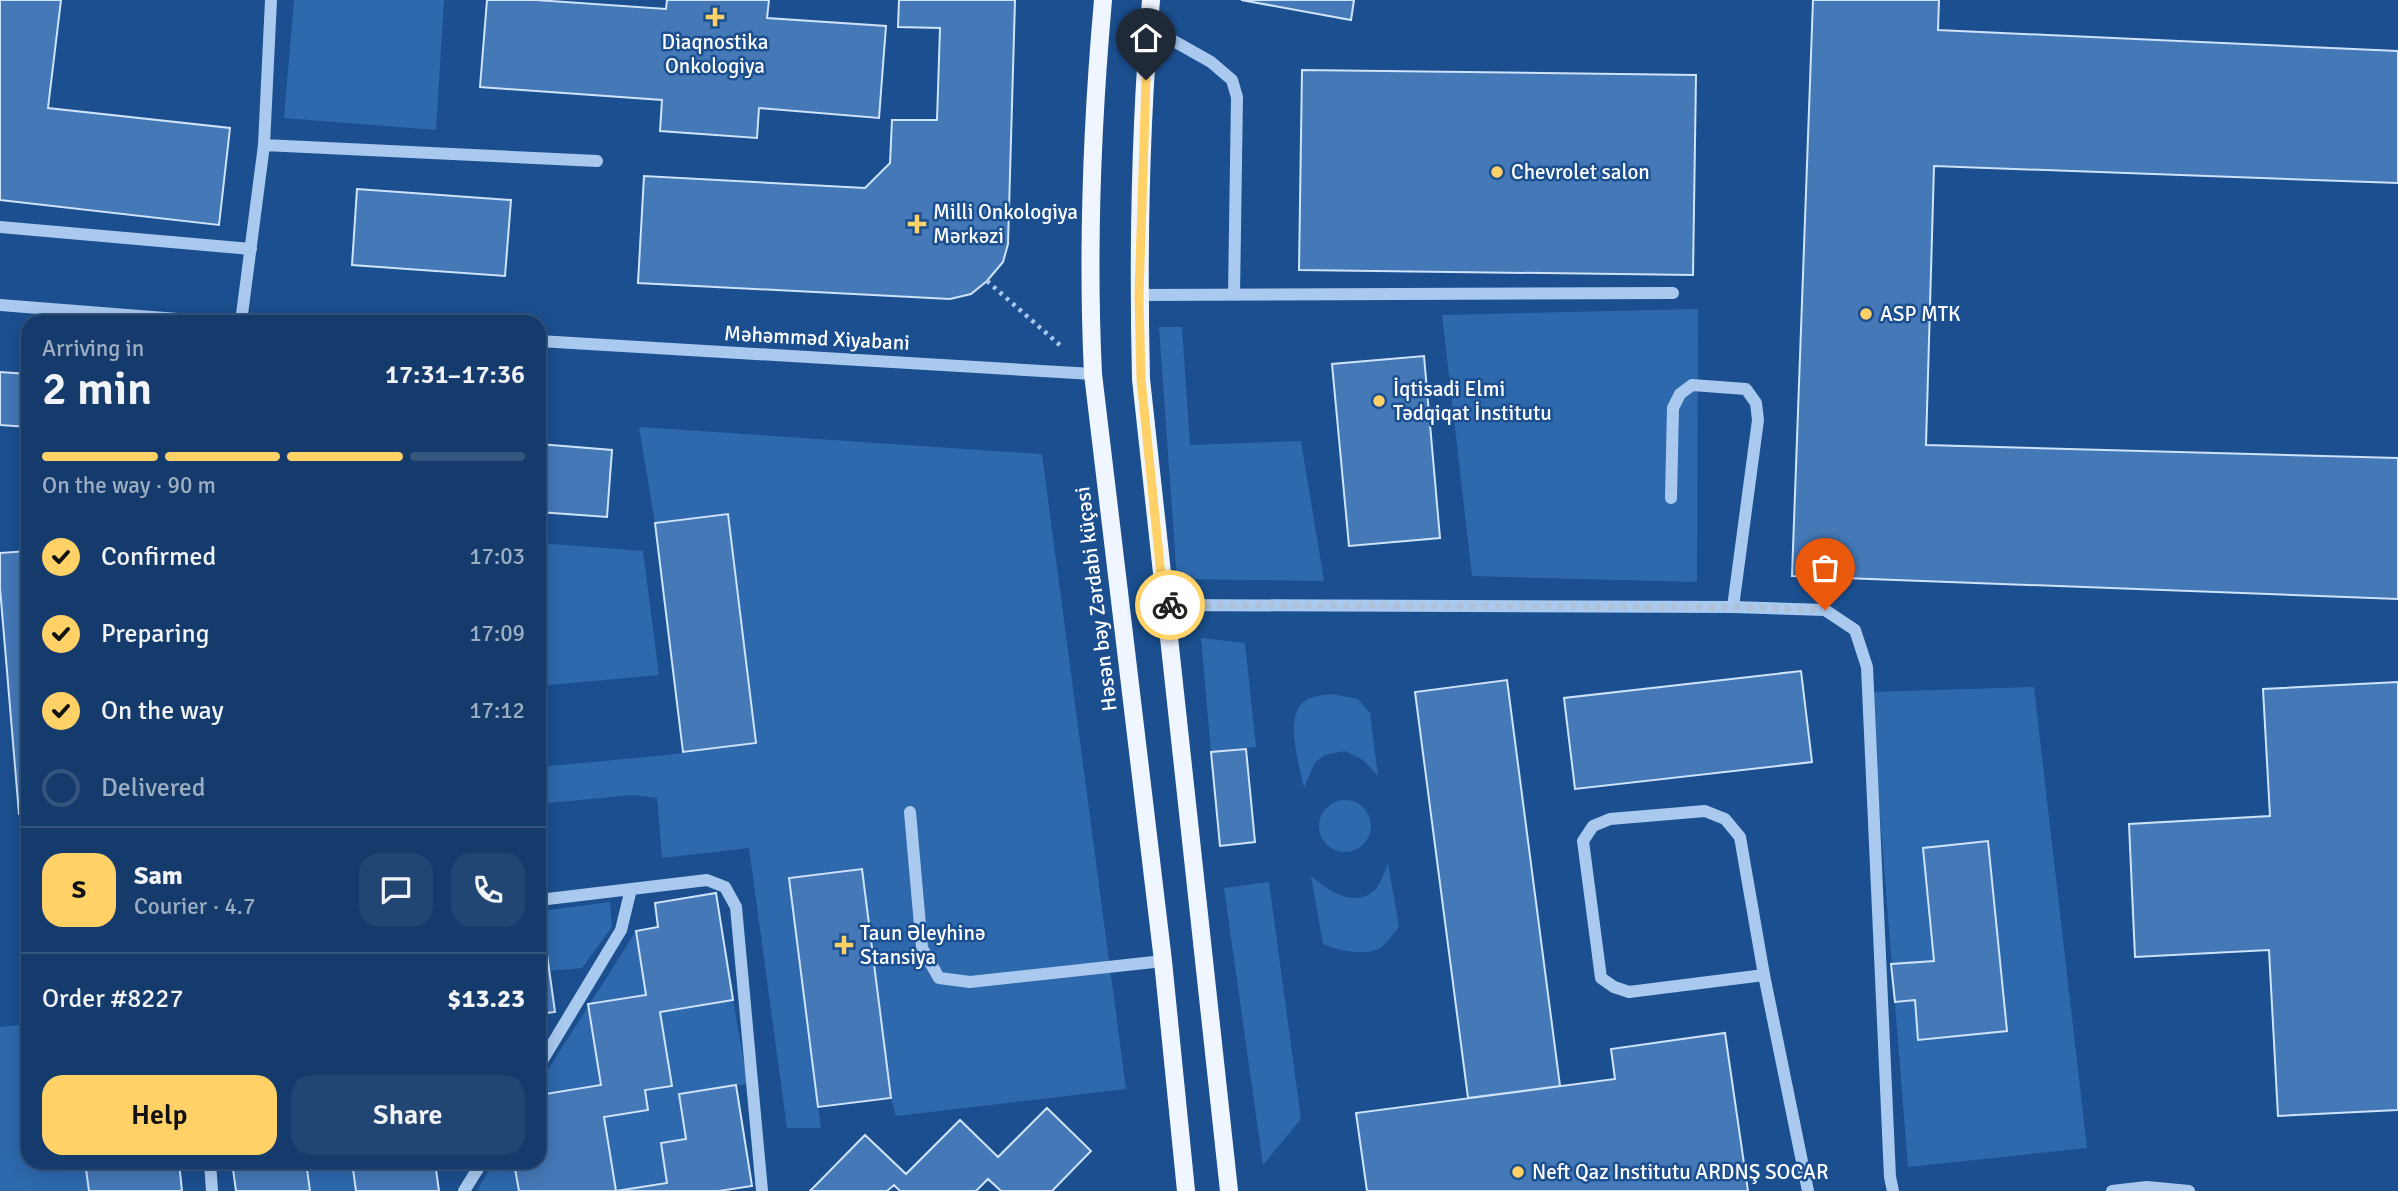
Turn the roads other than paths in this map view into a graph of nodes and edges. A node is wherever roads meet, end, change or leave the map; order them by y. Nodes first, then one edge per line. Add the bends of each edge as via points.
1 (271, 0) edge
2 (1103, 0) edge
3 (1152, 0) edge
4 (1149, 27) junction
5 (264, 145) junction
6 (597, 161) dead end
7 (0, 227) edge
8 (251, 249) junction
9 (1673, 293) dead end
10 (1139, 295) junction
11 (1234, 295) junction
12 (0, 305) edge
13 (91, 315) edge
14 (242, 315) edge
15 (546, 341) edge
16 (1093, 374) junction
17 (1671, 498) dead end
18 (1164, 605) junction
19 (1733, 607) junction
20 (910, 812) dead end
21 (631, 889) junction
22 (546, 899) edge
23 (1163, 961) junction
24 (1765, 975) junction
25 (546, 1054) edge
26 (210, 1169) edge
27 (478, 1169) edge
28 (212, 1191) edge
29 (464, 1191) edge
30 (762, 1191) edge
31 (1186, 1191) edge
32 (1229, 1191) edge
33 (1808, 1191) edge
34 (1893, 1191) edge
35 (2112, 1191) edge
36 (2189, 1191) edge

1 - 5 street
2 - 16 main road, Həsən bəy Zərdabi küçəsi via 1090,267
3 - 4 main road
4 - 10 main road
4 - 11 street via 1212,62 1233,80 1237,97
5 - 6 street
5 - 8 street
7 - 8 street
8 - 14 street
9 - 11 street
10 - 11 street
10 - 18 main road via 1141,379
12 - 13 street
15 - 16 street, Məhəmməd Xiyabani
16 - 23 main road, Həsən bəy Zərdabi küçəsi
17 - 19 street via 1673,408 1679,394 1692,385 1746,388 1756,402 1758,421
18 - 19 street
18 - 32 main road
19 - 34 street via 1825,610 1855,630 1867,667
20 - 23 street via 922,948 939,978 970,982
21 - 22 street
21 - 25 street via 621,930
21 - 30 street via 707,880 725,887 736,907
23 - 31 main road, Həsən bəy Zərdabi küçəsi
24 - 24 street via 1740,837 1725,819 1705,810 1610,820 1593,827 1583,841 1601,978 1629,992
24 - 33 street
26 - 28 street
27 - 29 street
35 - 36 street via 2147,1186

